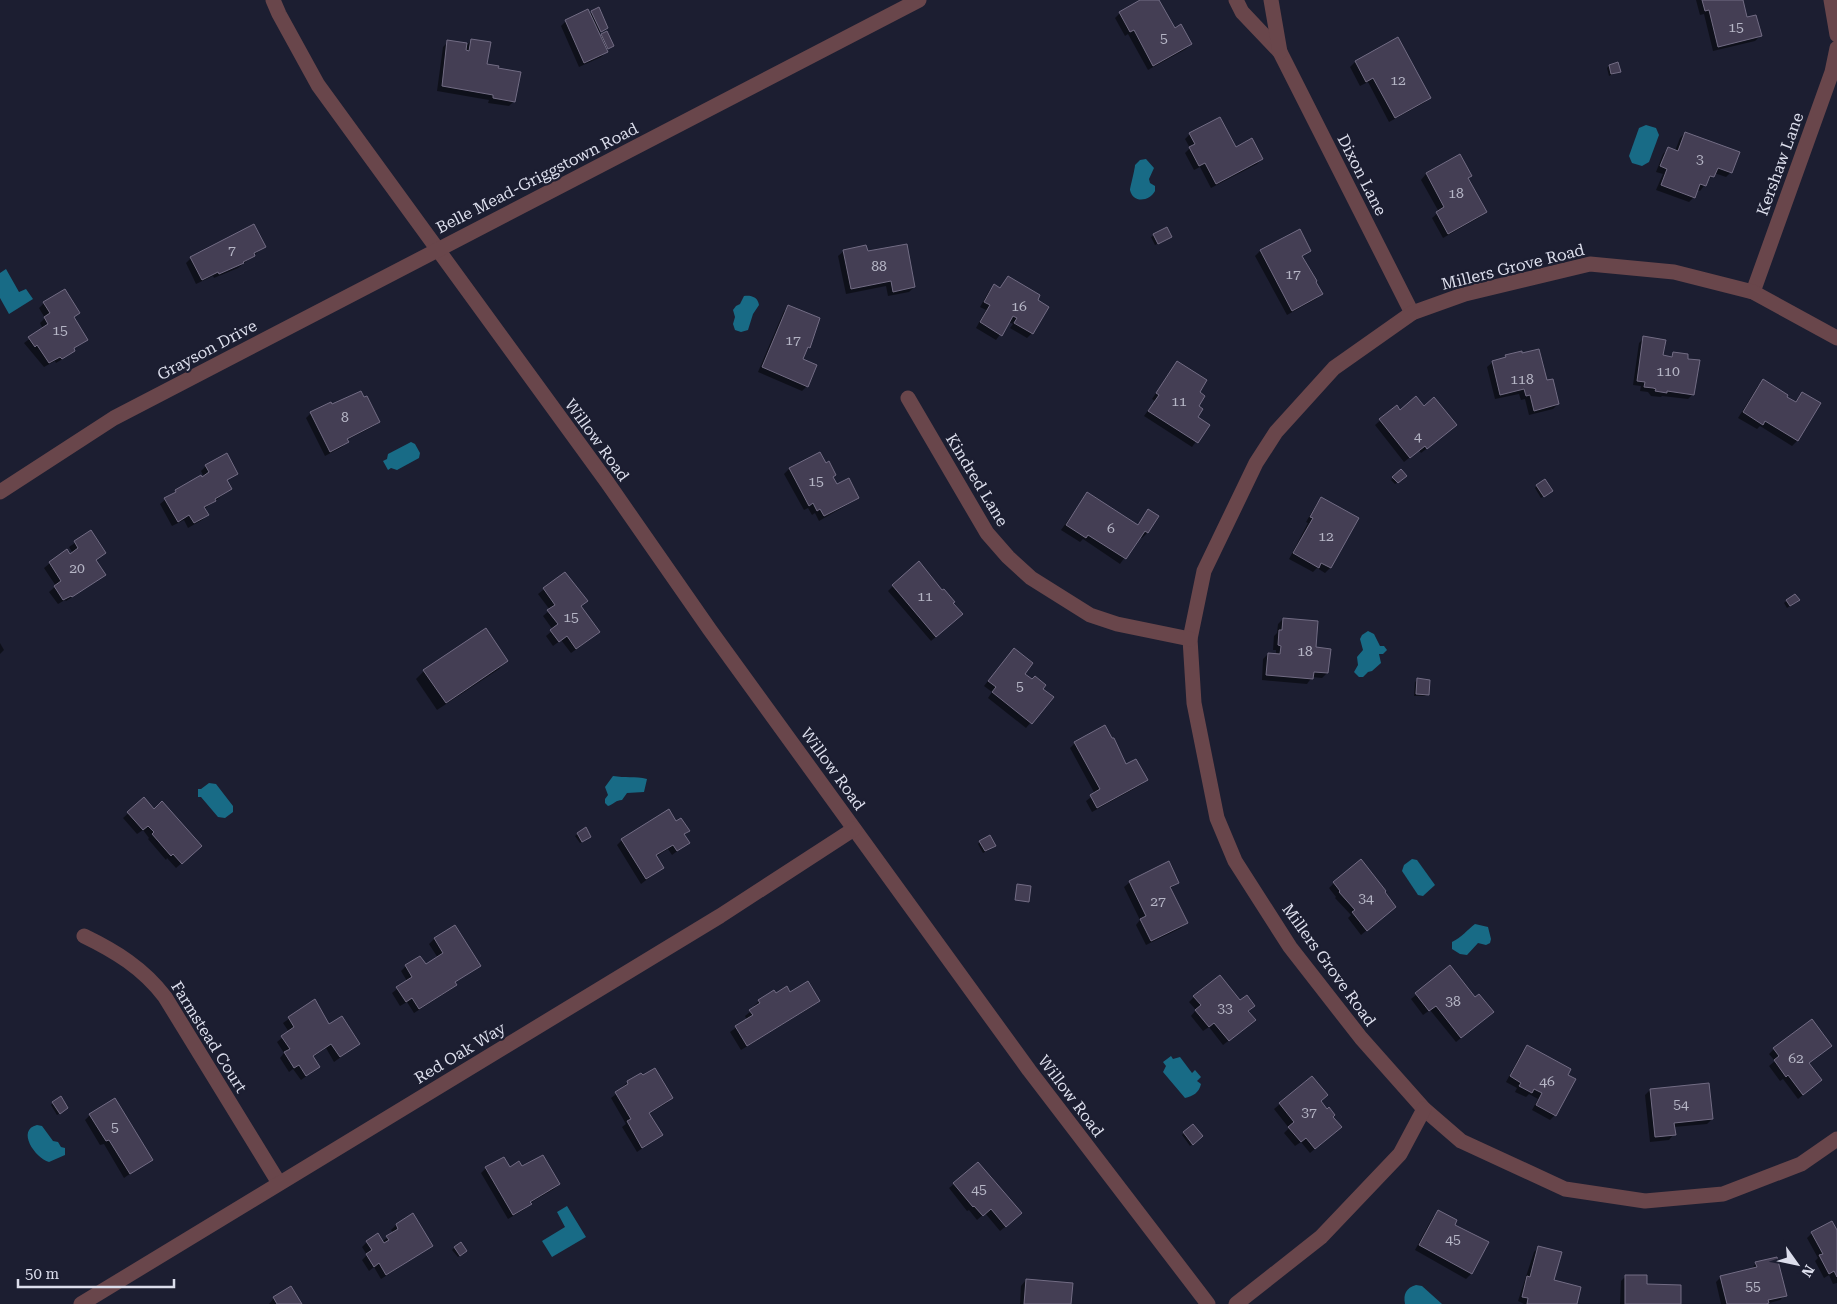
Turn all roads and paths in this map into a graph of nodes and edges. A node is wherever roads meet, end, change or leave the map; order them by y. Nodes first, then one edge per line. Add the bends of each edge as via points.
1 (273, 0) edge
2 (919, 0) edge
3 (1236, 0) edge
4 (1271, 0) edge
5 (1831, 0) edge
6 (900, 4) edge
7 (1837, 35) edge
8 (1837, 48) edge
9 (1280, 52) junction
10 (436, 249) junction
11 (1753, 292) junction
12 (1412, 313) junction
13 (1837, 338) edge
14 (908, 398) dead end
15 (0, 492) edge
16 (1190, 639) junction
17 (854, 829) junction
18 (84, 936) dead end
19 (1424, 1108) junction
20 (1837, 1138) edge
21 (279, 1183) junction
22 (81, 1304) edge
23 (1208, 1304) edge
24 (1236, 1304) edge

1 - 10 street, Belle Mead-Griggstown Road via 318,85
2 - 6 street, Belle Mead-Griggstown Road
3 - 9 street, Dixon Lane via 1242,12
4 - 9 street, Dixon Lane
5 - 7 street
6 - 10 street, Belle Mead-Griggstown Road
8 - 11 street, Kershaw Lane via 1832,72
9 - 12 street, Dixon Lane
10 - 15 street, Grayson Drive via 114,418
10 - 17 street, Willow Road
11 - 12 street, Millers Grove Road via 1674,272 1590,264 1465,294
11 - 13 street, Millers Grove Road
12 - 16 street, Millers Grove Road via 1334,368 1276,432 1256,463 1204,571
14 - 16 street, Kindred Lane via 987,533 1031,578 1090,615
16 - 19 street, Millers Grove Road via 1194,703 1217,818 1235,861 1296,954 1361,1038
17 - 21 street, Red Oak Way via 720,916
17 - 23 street, Willow Road via 1029,1070
18 - 21 street, Farmstead Court via 113,950 153,981
19 - 20 street, Millers Grove Road via 1461,1141 1565,1189 1645,1201 1723,1194 1801,1164
19 - 24 street via 1400,1154 1321,1237
21 - 22 street, Red Oak Way

